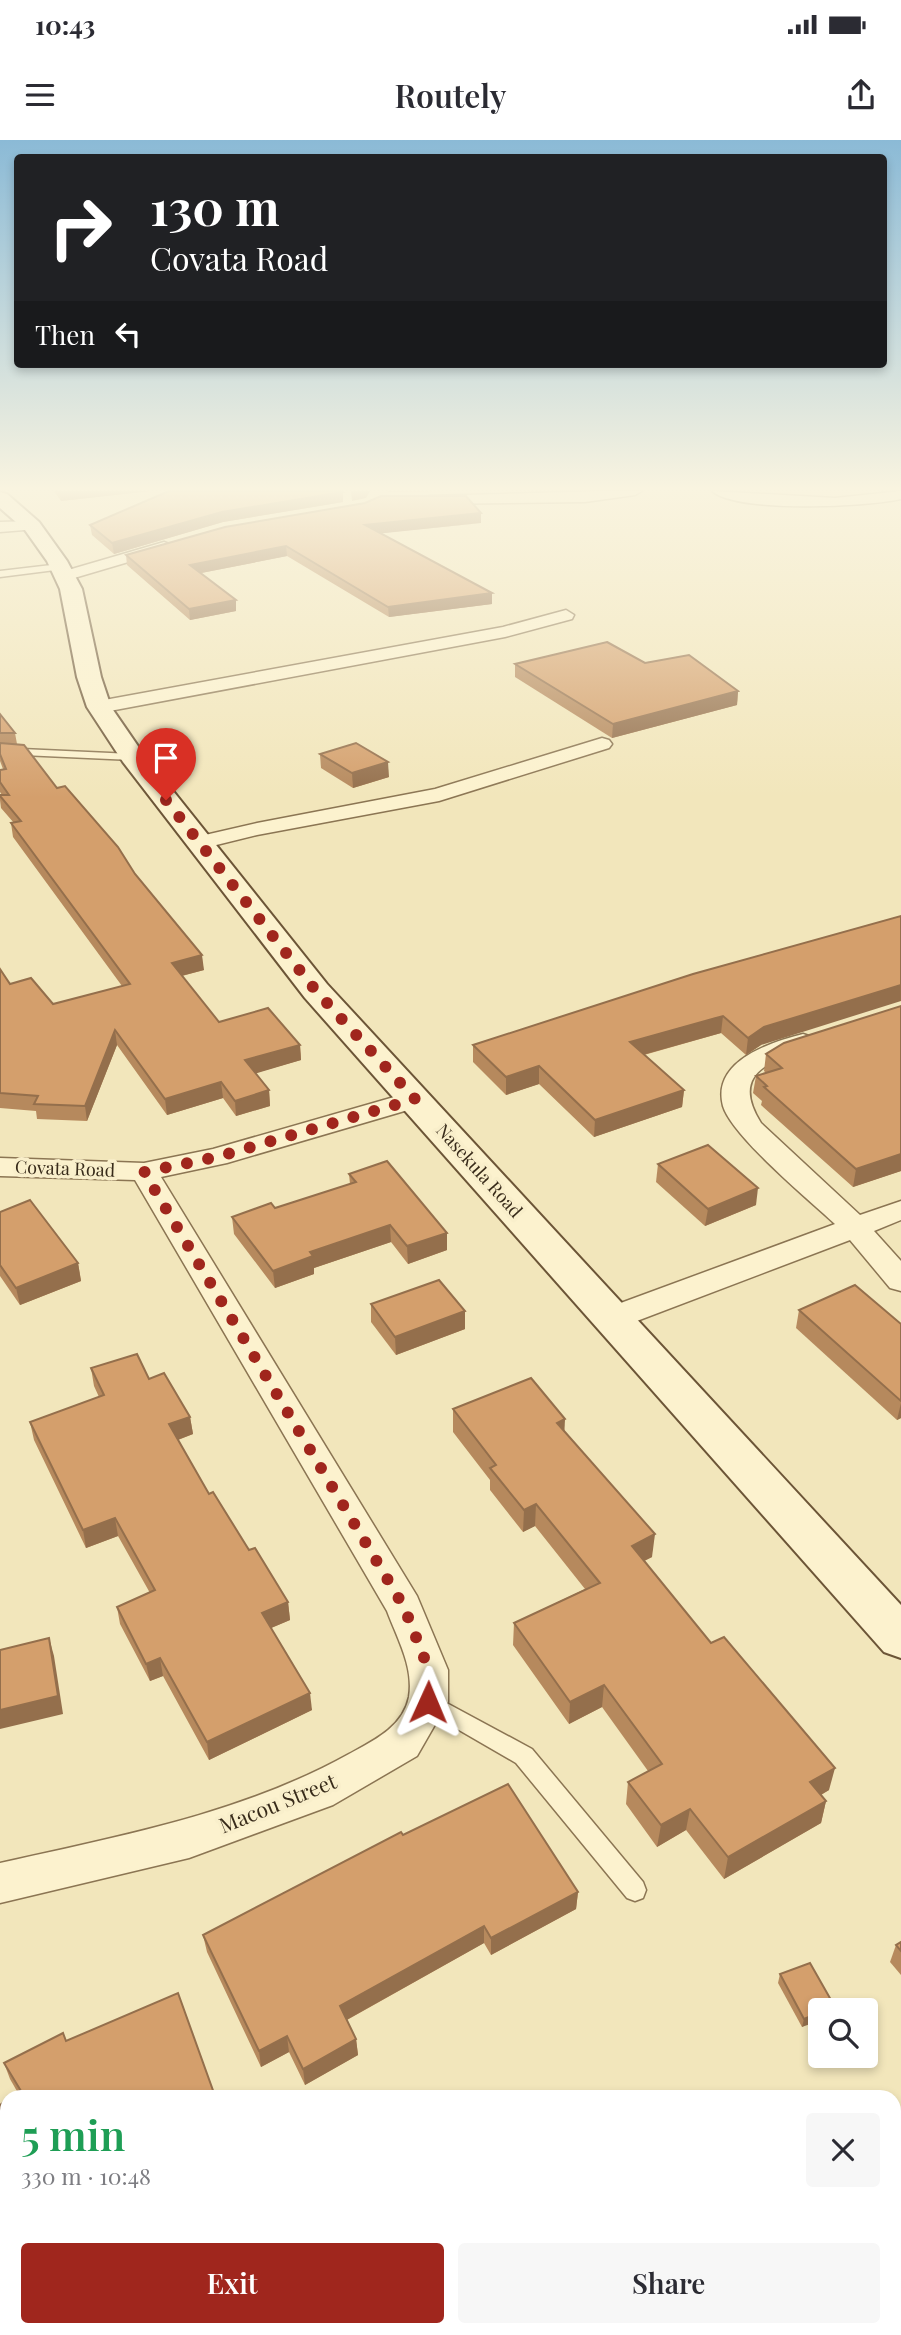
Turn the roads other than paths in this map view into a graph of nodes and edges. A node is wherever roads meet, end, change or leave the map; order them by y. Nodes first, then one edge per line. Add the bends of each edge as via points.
1 (72, 593) edge
2 (566, 615) dead end
3 (99, 707) junction
4 (602, 744) dead end
5 (0, 751) edge
6 (132, 757) junction
7 (200, 843) junction
8 (825, 1035) edge
9 (415, 1099) junction
10 (0, 1167) edge
11 (144, 1172) junction
12 (901, 1210) edge
13 (855, 1227) junction
14 (901, 1281) edge
15 (610, 1319) junction
16 (901, 1638) edge
17 (428, 1702) junction
18 (0, 1883) edge
19 (635, 1890) dead end

1 - 3 main road, Nasekula Road
2 - 3 street via 505,632
3 - 6 main road, Nasekula Road
4 - 7 street via 439,795
5 - 6 lane
6 - 7 main road, Nasekula Road
7 - 9 main road, Nasekula Road via 316,991
8 - 13 street via 756,1059 739,1077 735,1098 751,1128
9 - 11 street, Covata Road via 217,1157
9 - 15 main road, Nasekula Road
10 - 11 street, Covata Road
11 - 17 street via 404,1607 429,1670
12 - 13 street
13 - 14 street
13 - 15 street
15 - 16 main road, Nasekula Road
17 - 18 street, Macou Street via 403,1744 318,1792 189,1839
17 - 19 lane via 524,1756

